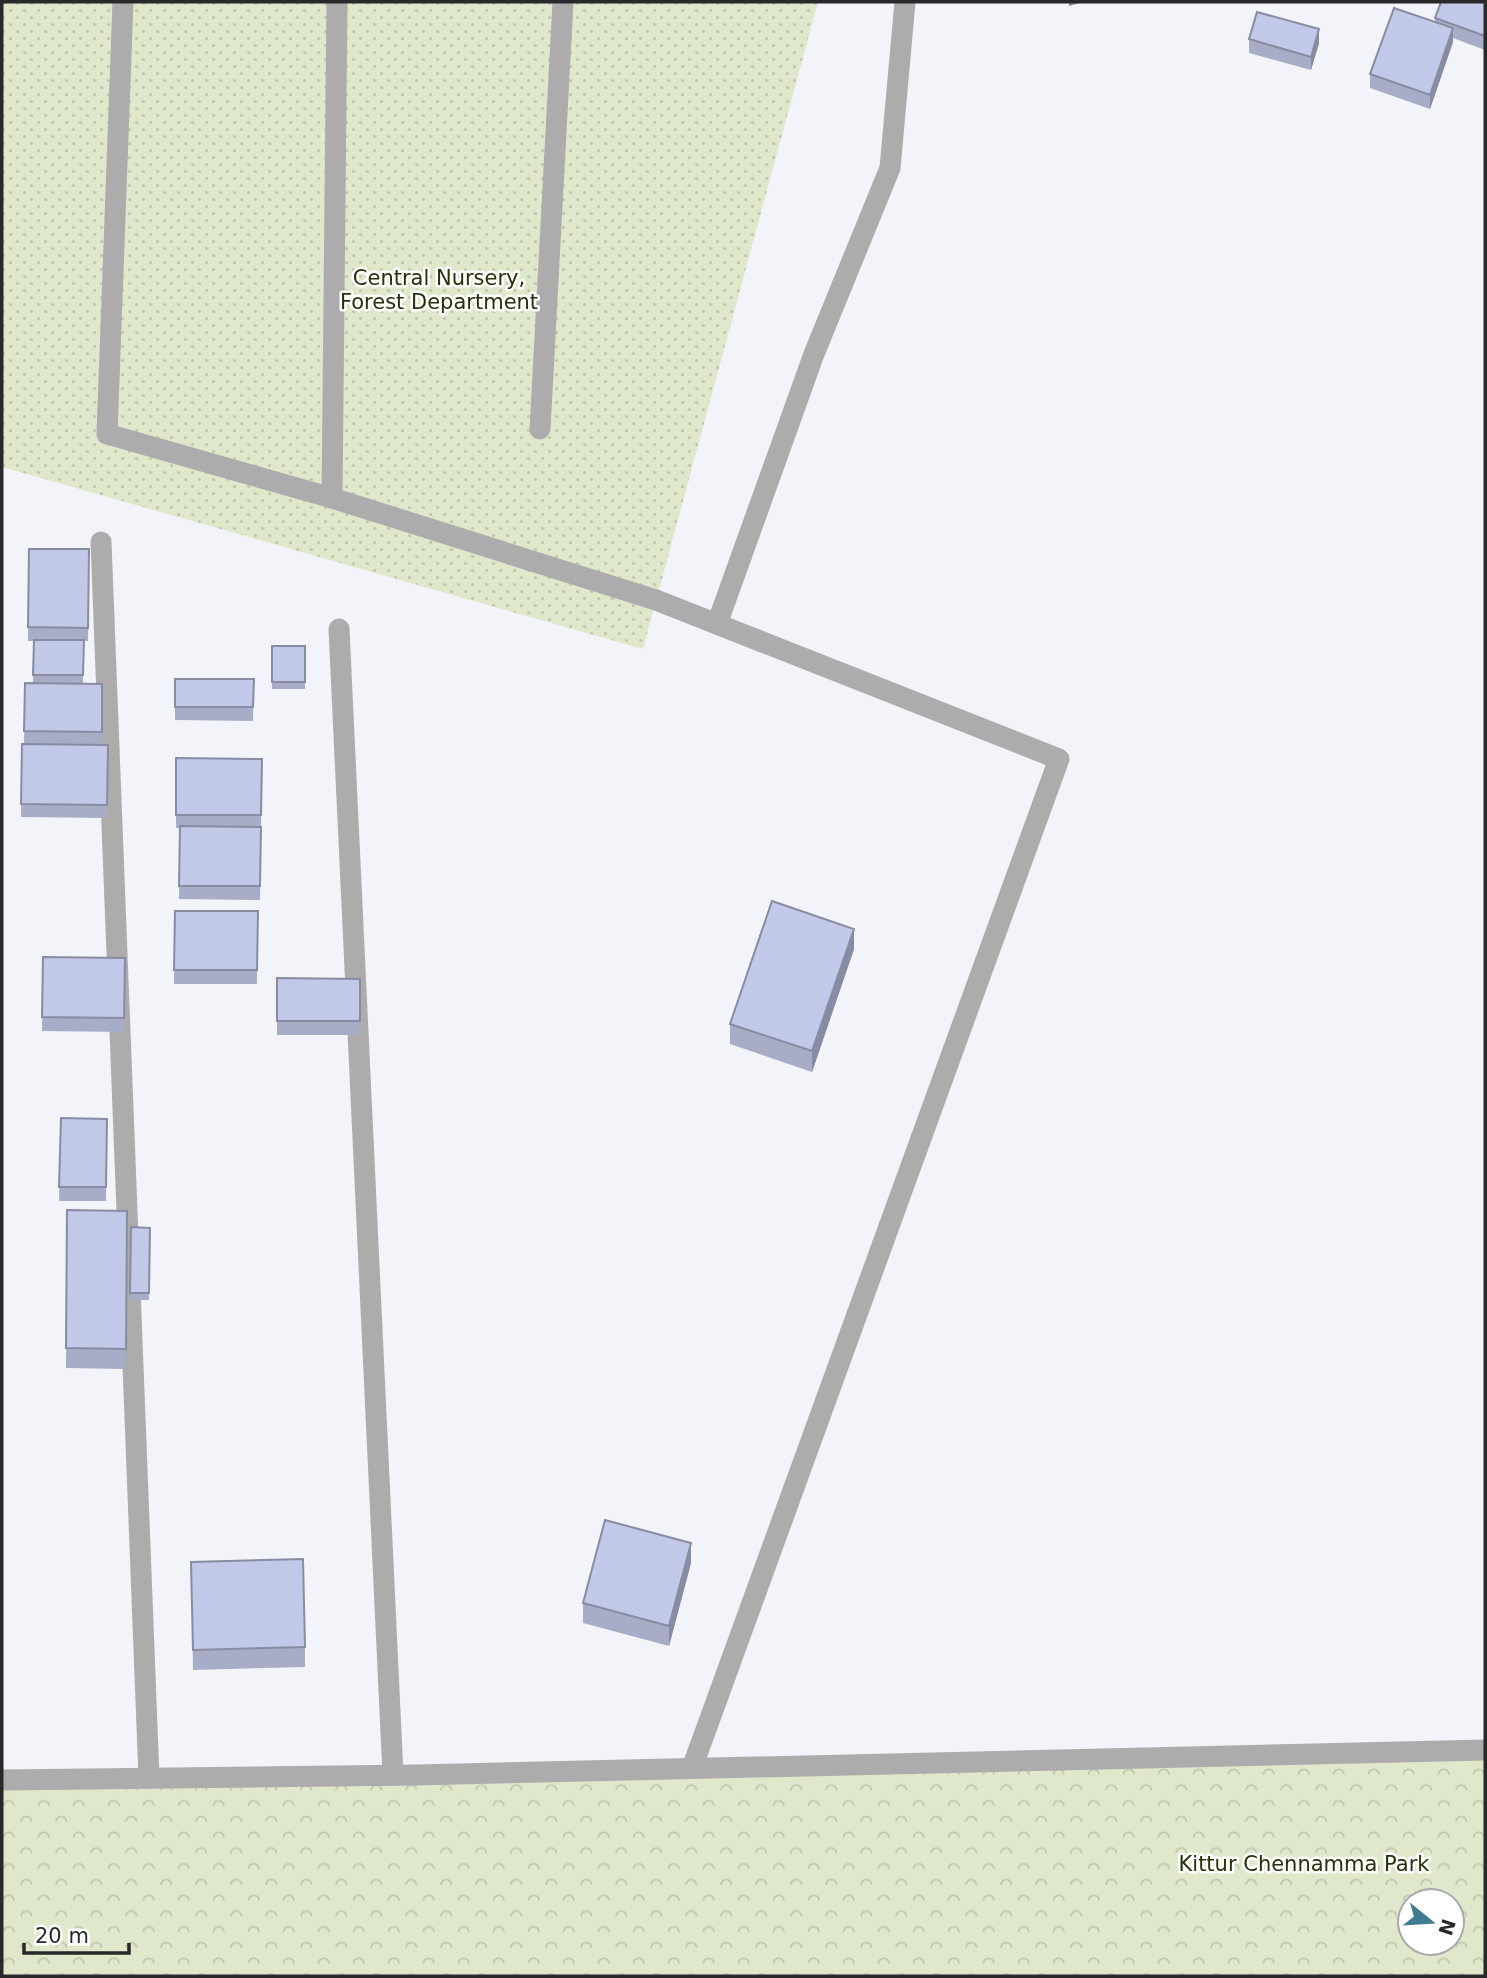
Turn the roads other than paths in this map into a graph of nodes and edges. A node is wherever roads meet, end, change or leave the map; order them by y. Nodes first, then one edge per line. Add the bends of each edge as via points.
1 (123, 2) edge
2 (337, 2) edge
3 (563, 2) edge
4 (905, 2) edge
5 (540, 429) dead end
6 (332, 498) junction
7 (100, 542) dead end
8 (717, 624) junction
9 (339, 629) dead end
10 (1485, 1750) edge
11 (692, 1768) junction
12 (393, 1775) junction
13 (149, 1778) junction
14 (2, 1780) edge

1 - 6 street via 107,434
2 - 6 street
3 - 5 street
4 - 8 street via 890,168 814,354
6 - 8 street via 656,600
7 - 13 street
8 - 11 street via 1059,759
9 - 12 street
10 - 11 street
11 - 12 street
12 - 13 street
13 - 14 street

